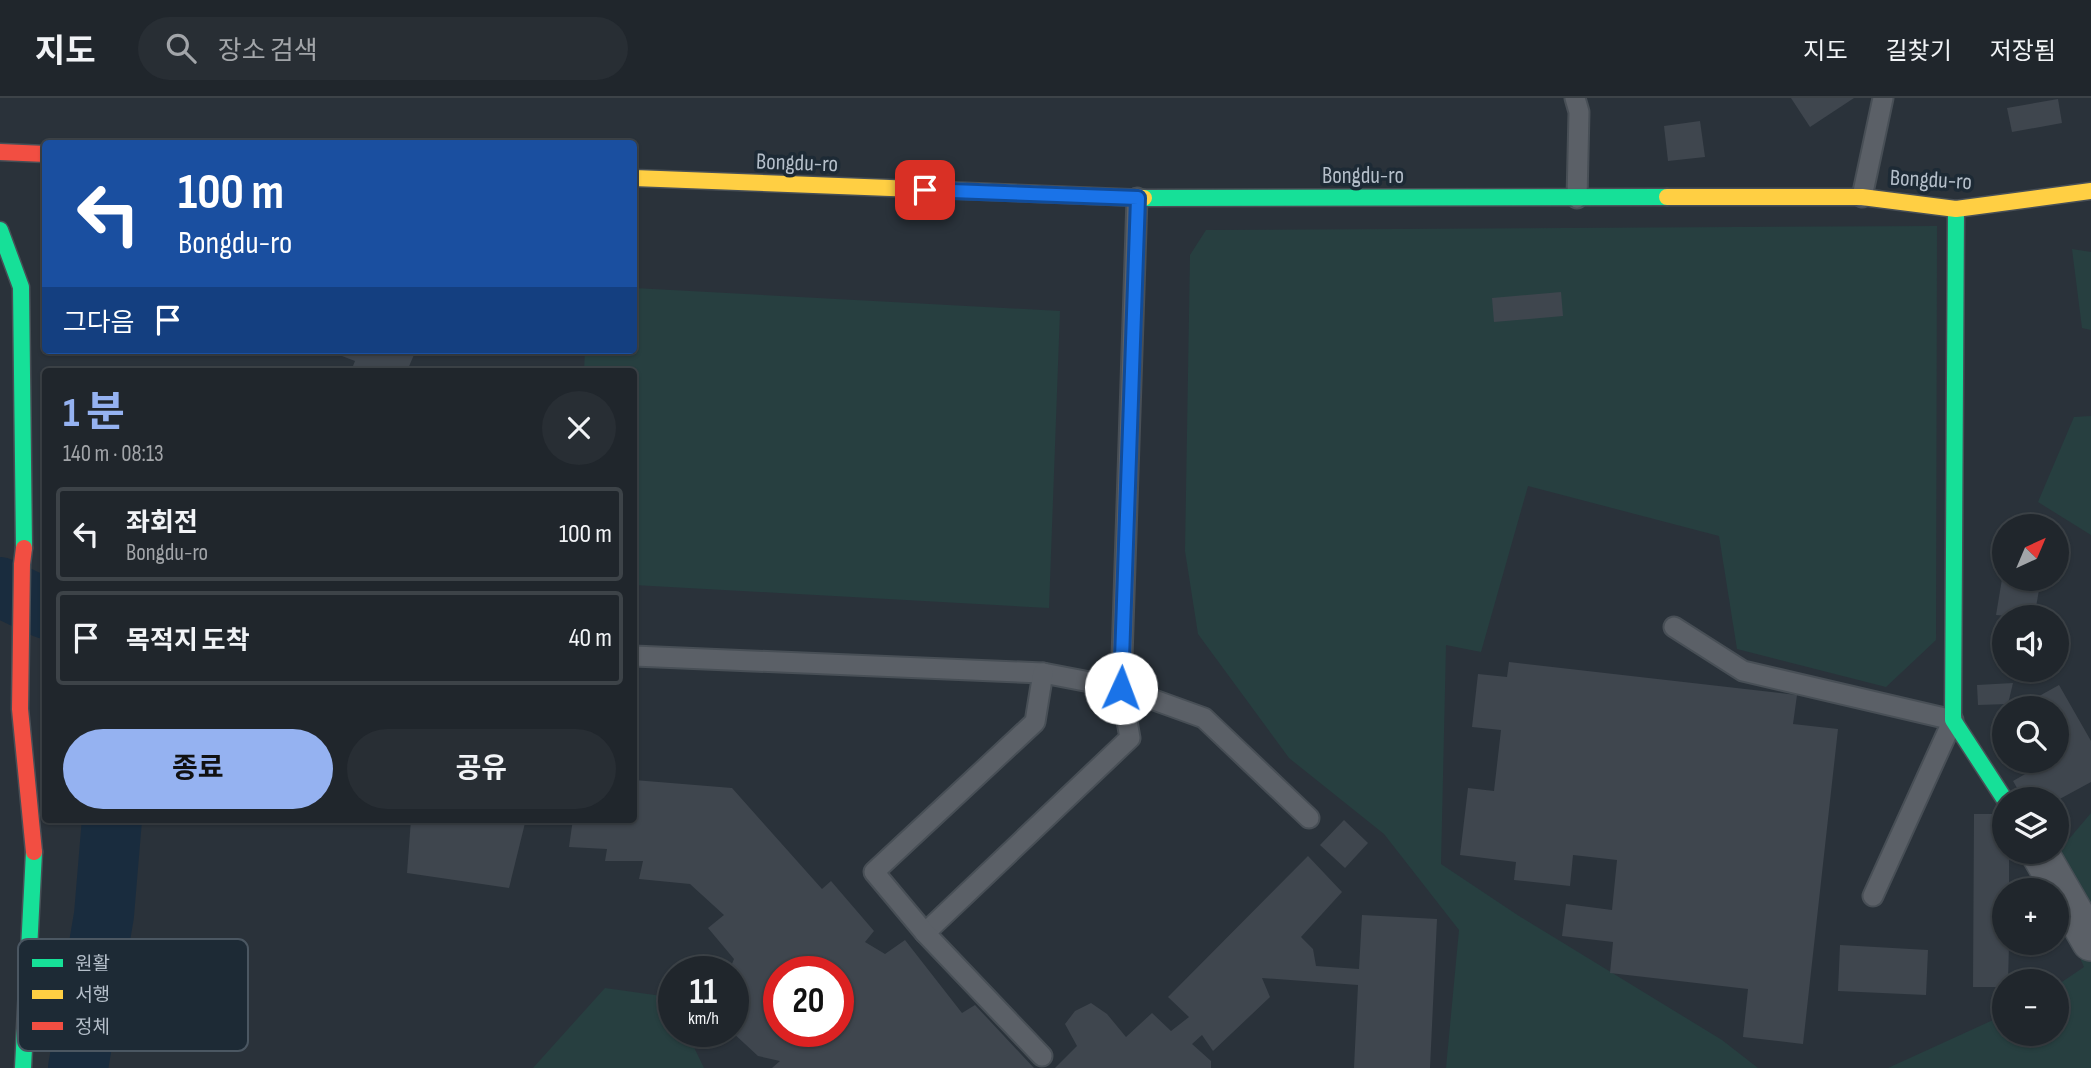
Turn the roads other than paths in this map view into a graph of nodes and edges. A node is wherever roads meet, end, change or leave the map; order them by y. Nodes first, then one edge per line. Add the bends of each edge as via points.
1 (1575, 98) edge
2 (1883, 98) edge
3 (0, 152) edge
4 (42, 154) edge
5 (637, 178) edge
6 (2091, 191) edge
7 (1862, 197) junction
8 (1138, 198) junction
9 (1577, 198) junction
10 (1956, 209) junction
11 (0, 230) edge
12 (1674, 627) dead end
13 (637, 656) edge
14 (1043, 673) junction
15 (1121, 688) junction
16 (14, 692) edge
17 (1953, 720) junction
18 (1997, 787) edge
19 (1309, 818) dead end
20 (2046, 864) edge
21 (1874, 896) dead end
22 (925, 933) junction
23 (30, 939) edge
24 (2091, 942) edge
25 (1042, 1056) dead end

1 - 9 lane
2 - 7 lane
3 - 4 main road
5 - 8 main road, Bongdu-ro
6 - 10 main road, Bongdu-ro
7 - 9 main road, Bongdu-ro
7 - 10 main road, Bongdu-ro
8 - 9 main road, Bongdu-ro
8 - 15 lane
10 - 17 main road
11 - 16 main road via 21,287 25,543
12 - 17 lane via 1743,671
13 - 14 lane
14 - 15 lane
14 - 22 lane via 1035,722 874,872
15 - 19 lane via 1204,718
15 - 22 lane via 1130,738
16 - 23 main road via 34,856
17 - 18 main road
17 - 21 lane
20 - 24 street
22 - 25 lane

